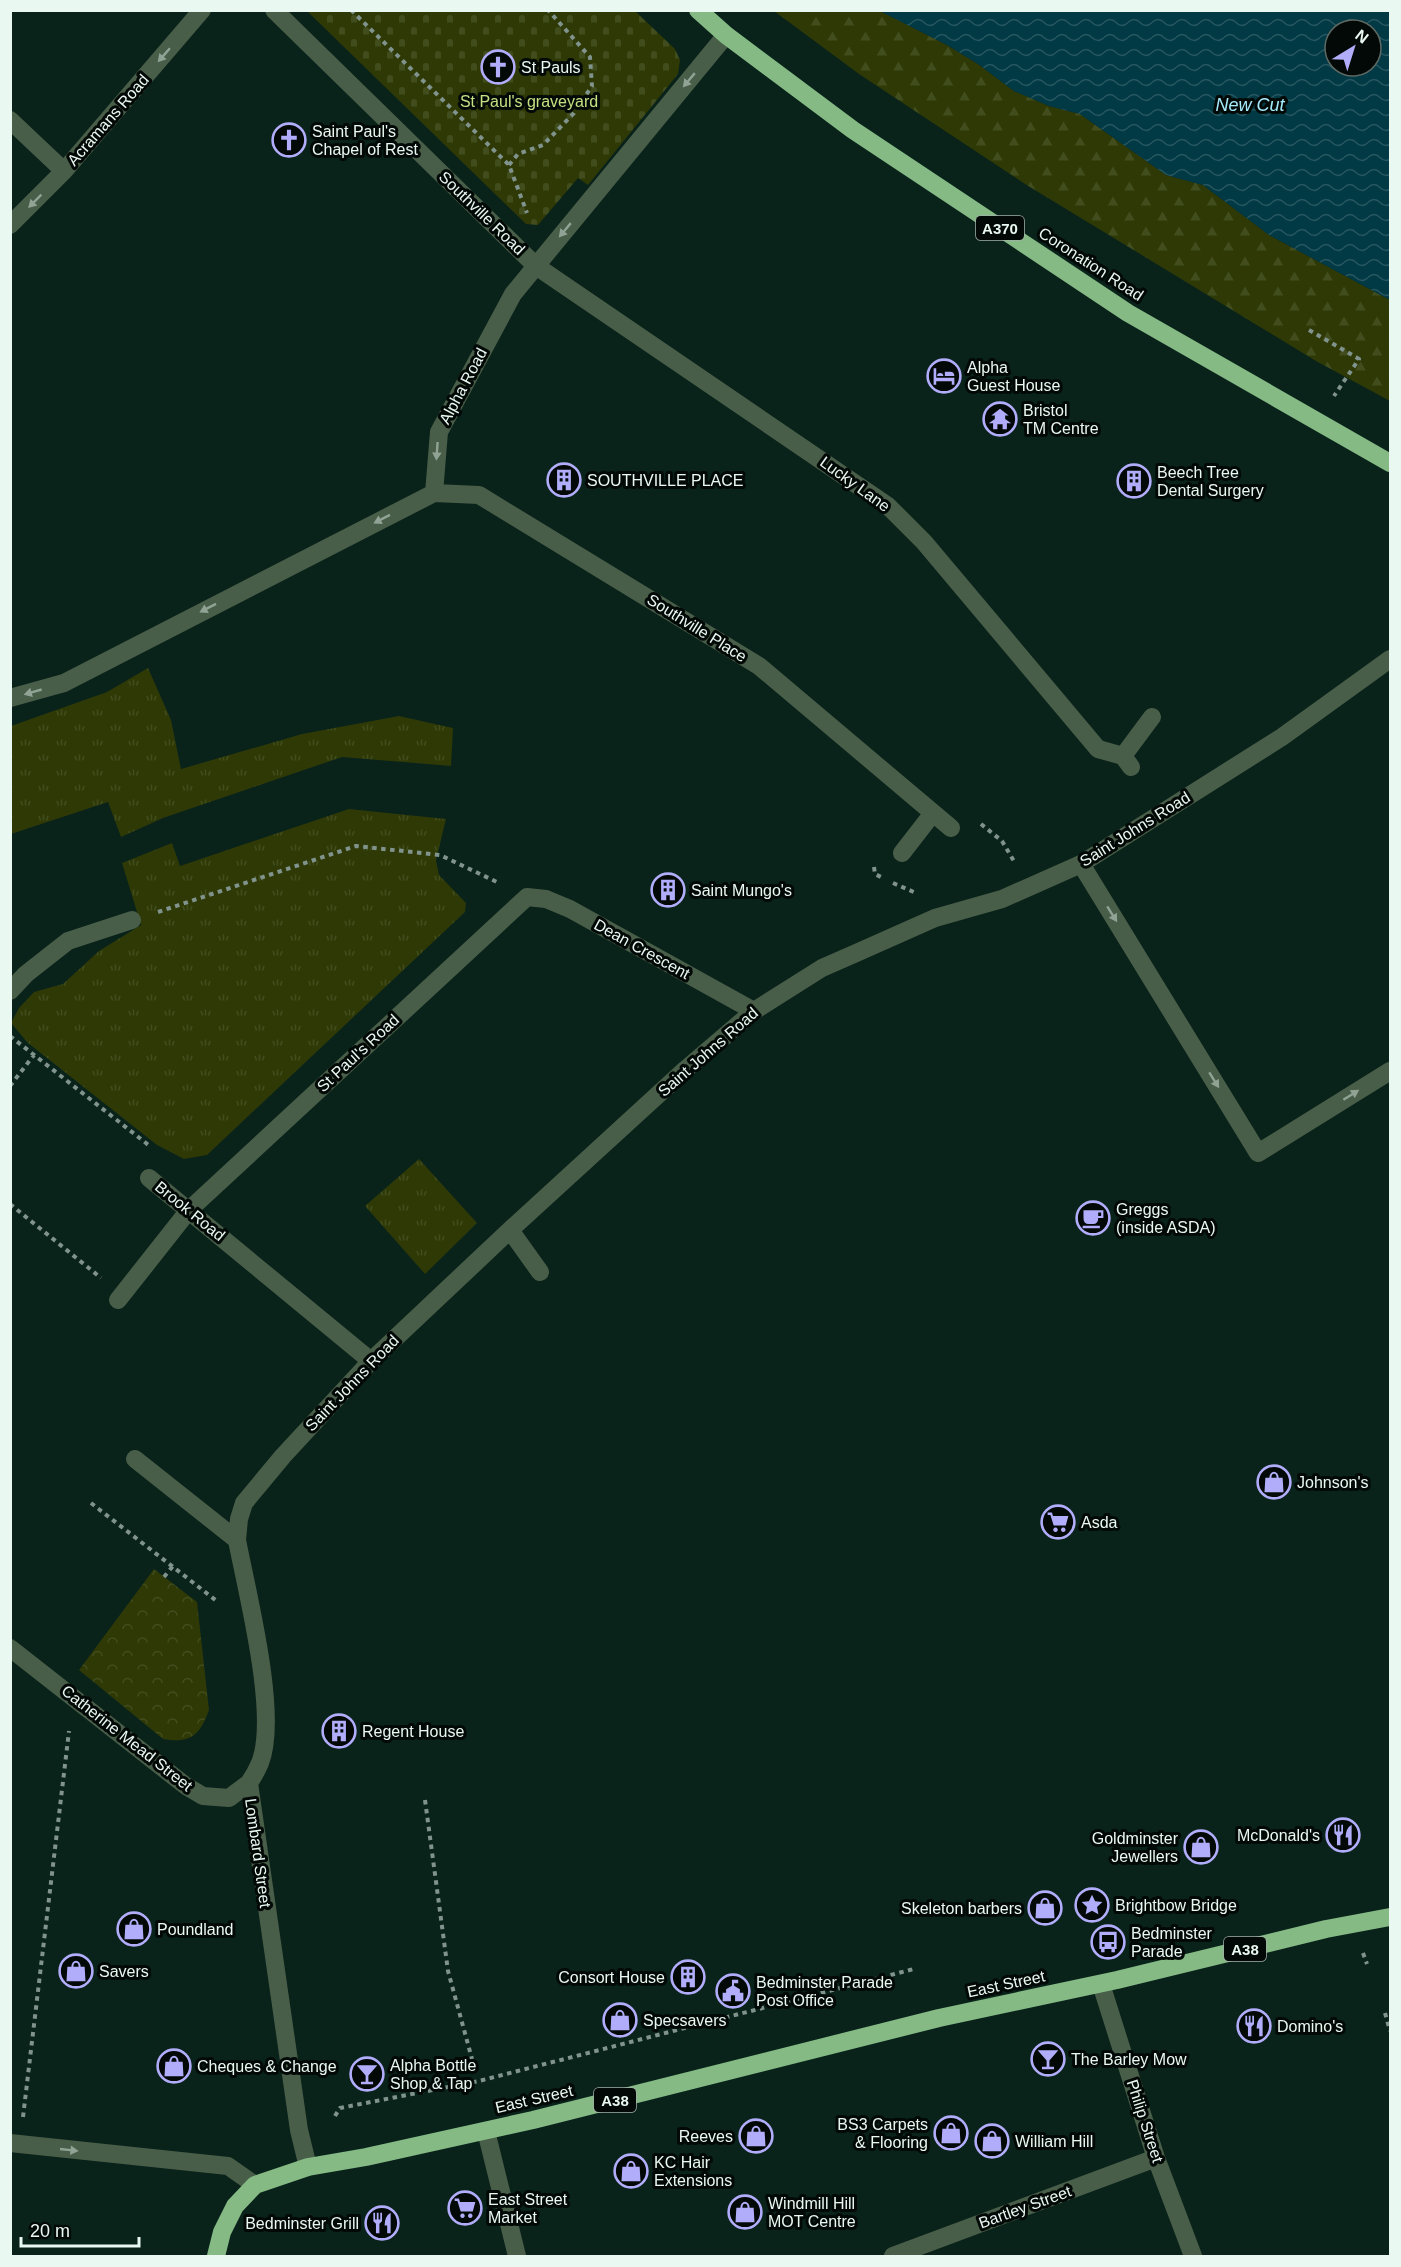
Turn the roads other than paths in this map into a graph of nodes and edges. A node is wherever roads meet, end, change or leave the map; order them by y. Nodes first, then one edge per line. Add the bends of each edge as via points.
1 (202, 10) edge
2 (274, 10) edge
3 (698, 10) edge
4 (726, 35) junction
5 (10, 120) edge
6 (64, 171) junction
7 (10, 225) edge
8 (536, 266) junction
9 (1385, 460) edge
10 (1390, 474) edge
11 (434, 493) junction
12 (1390, 659) edge
13 (10, 699) edge
14 (1152, 717) dead end
15 (933, 813) junction
16 (951, 828) road end
17 (902, 853) dead end
18 (1081, 864) junction
19 (527, 897) joint
20 (132, 920) road end
21 (10, 991) edge
22 (754, 1011) junction
23 (1390, 1071) edge
24 (149, 1178) road end
25 (189, 1210) junction
26 (510, 1230) junction
27 (540, 1272) dead end
28 (120, 1298) road end
29 (371, 1361) junction
30 (135, 1459) dead end
31 (237, 1540) junction
32 (10, 1648) edge
33 (249, 1783) junction
34 (1390, 1917) edge
35 (1101, 1984) junction
36 (486, 2131) junction
37 (15, 2144) edge
38 (1156, 2158) junction
39 (308, 2168) junction
40 (255, 2185) junction
41 (216, 2256) edge
42 (517, 2256) edge
43 (893, 2256) edge
44 (1193, 2256) edge

1 -> 6 street, Acramans Road
2 - 8 street, Southville Road
3 - 4 highway, Coronation Road / A370
4 -> 8 street, Alpha Road
4 - 9 highway, Coronation Road / A370 via 853,130 1128,313
5 - 6 street
6 -> 7 street, Acramans Road
8 -> 11 street, Alpha Road via 513,294 439,432
8 - 14 street, Lucky Lane via 888,506 924,542 1098,749 1127,762
9 - 10 highway
11 -> 13 street via 64,683
11 - 15 street, Southville Place via 479,495 759,666
12 - 18 street, Saint Johns Road via 1282,737
15 - 16 street, Southville Place
15 - 17 street
18 - 22 street, Saint Johns Road via 1002,899 935,918 854,954
18 -> 23 street via 1258,1153
19 - 22 street, Dean Crescent via 546,899 570,909
19 - 25 street, St Paul's Road
20 - 21 street via 68,941
22 - 26 street, Saint Johns Road
24 - 25 street, Brook Road
25 - 28 street, St Paul's Road
25 - 29 street, Brook Road
26 - 27 street
26 - 29 street, Saint Johns Road
29 - 31 street, Saint Johns Road via 244,1503
30 - 31 street
31 - 33 street, Lombard Street via 265,1692 261,1762
32 - 33 street, Catherine Mead Street via 203,1796 229,1798
33 - 39 street, Lombard Street via 299,2130
34 - 35 highway, A38
35 - 36 highway, East Street / A38 via 939,2018
35 - 38 street, Philip Street
36 - 39 highway, East Street / A38
36 - 42 street
37 -> 40 street via 228,2166
38 - 43 street, Bartley Street
38 - 44 street, Philip Street
39 - 40 highway, East Street / A38
40 - 41 highway, A38 via 235,2206

